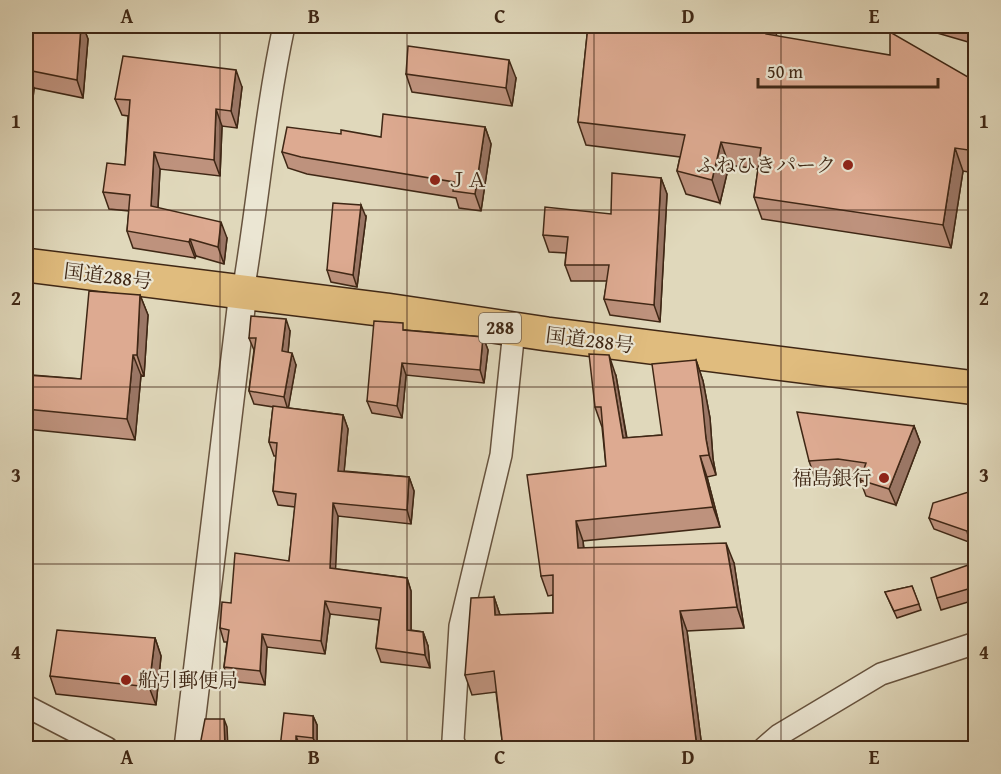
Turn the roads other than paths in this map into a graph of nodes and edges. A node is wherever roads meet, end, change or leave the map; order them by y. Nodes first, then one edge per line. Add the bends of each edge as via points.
1 (284, 26) edge
2 (26, 265) edge
3 (243, 292) junction
4 (514, 330) junction
5 (975, 388) edge
6 (975, 643) edge
7 (26, 706) edge
8 (107, 748) edge
9 (188, 748) edge
10 (456, 748) edge
11 (764, 748) edge

1 - 3 street via 272,82
2 - 3 highway, 国道288号 / 288
3 - 4 highway, 国道288号 / 288
3 - 9 street
4 - 5 highway, 国道288号 / 288
4 - 10 street via 501,455 460,626 453,740
6 - 11 street via 881,674 778,735
7 - 8 street

